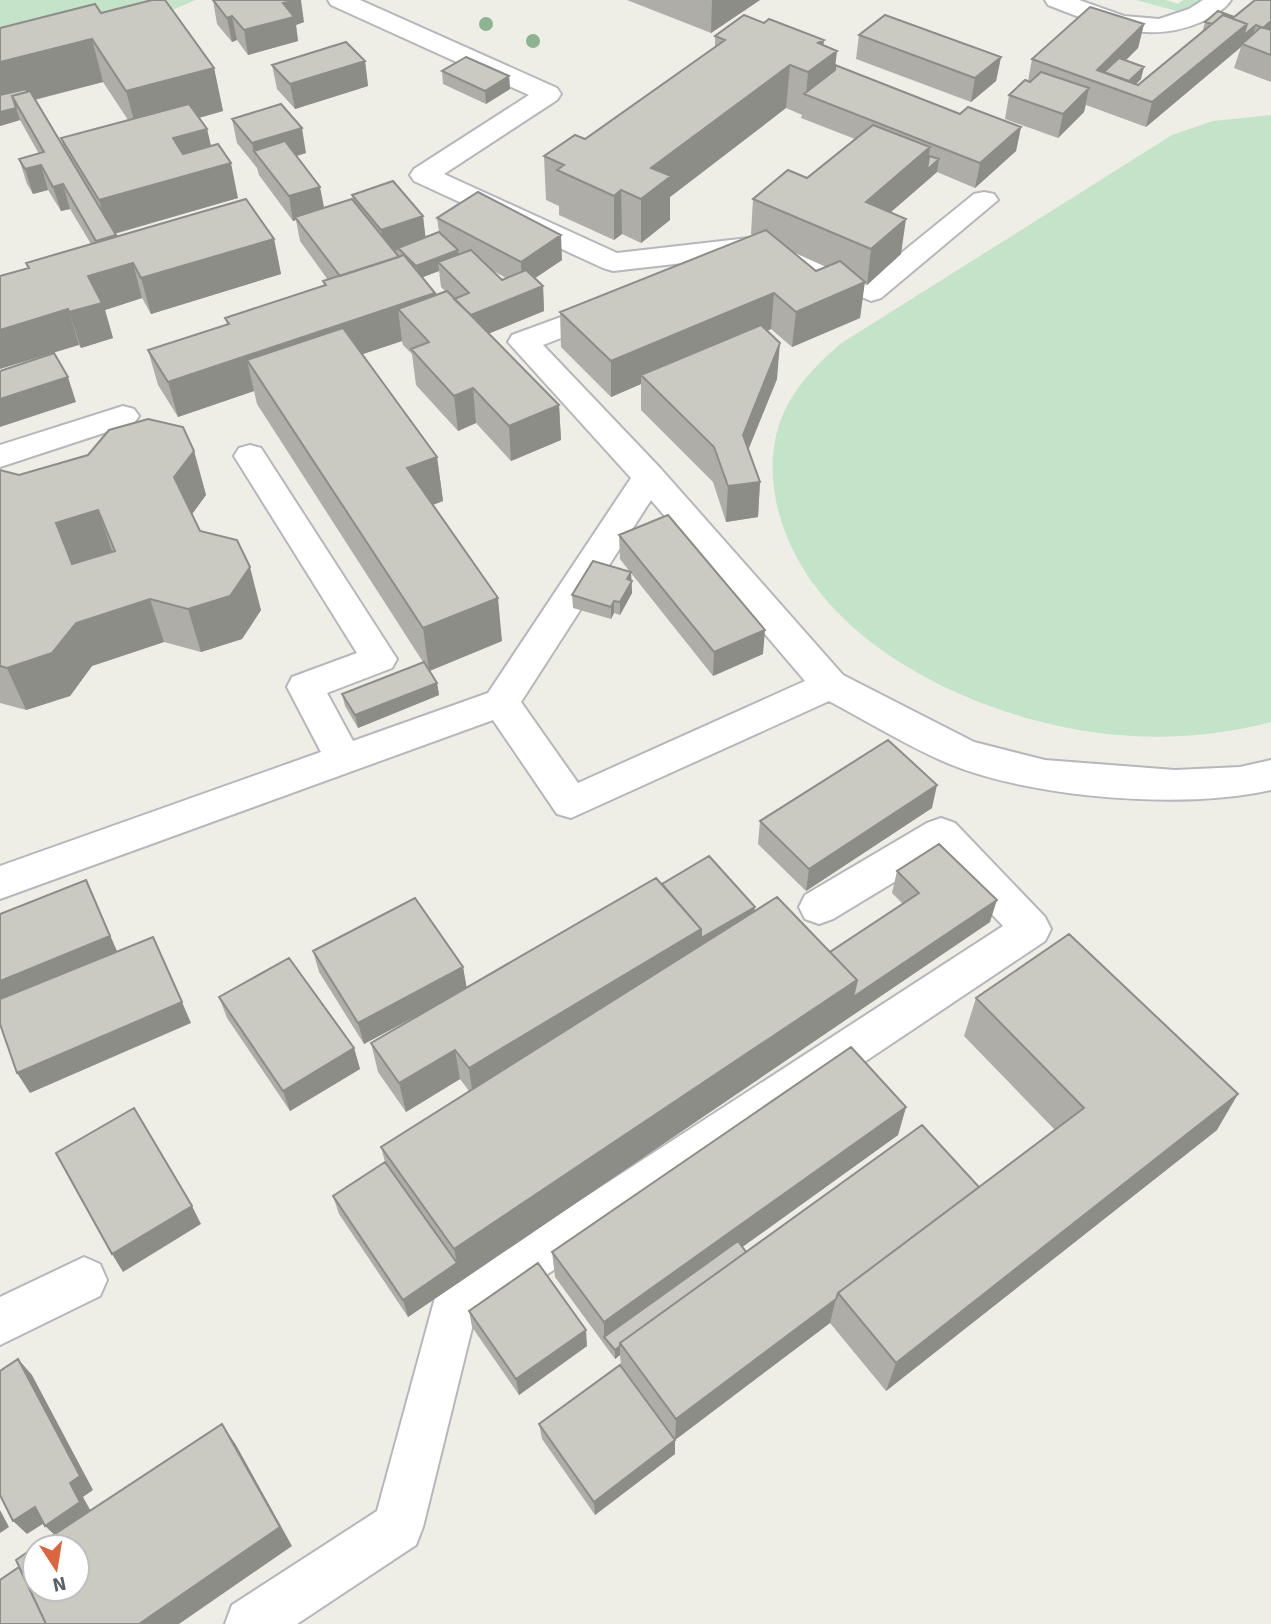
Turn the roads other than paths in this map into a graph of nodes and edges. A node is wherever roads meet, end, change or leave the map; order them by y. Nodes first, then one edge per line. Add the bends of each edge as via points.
1 (340, 0) edge
2 (1057, 0) edge
3 (1219, 0) edge
4 (984, 200) dead end
5 (700, 272) edge
6 (123, 416) dead end
7 (0, 456) edge
8 (250, 456) dead end
9 (649, 477) junction
10 (830, 685) junction
11 (501, 704) junction
12 (344, 760) junction
13 (1271, 775) edge
14 (0, 883) edge
15 (819, 907) dead end
16 (84, 1280) dead end
17 (0, 1322) edge
18 (251, 1624) edge

1 - 4 street via 548,94 424,175 613,262 766,245 871,292
2 - 3 street via 1121,24 1165,27 1198,17
5 - 9 street via 523,342
6 - 7 street
8 - 12 street via 379,659 304,687
9 - 10 street
9 - 11 street
10 - 11 street via 571,803
10 - 13 street via 964,754 1045,775 1175,785 1240,782
11 - 12 street
12 - 14 street
15 - 18 street via 941,834 1031,929 453,1310 398,1527
16 - 17 street

